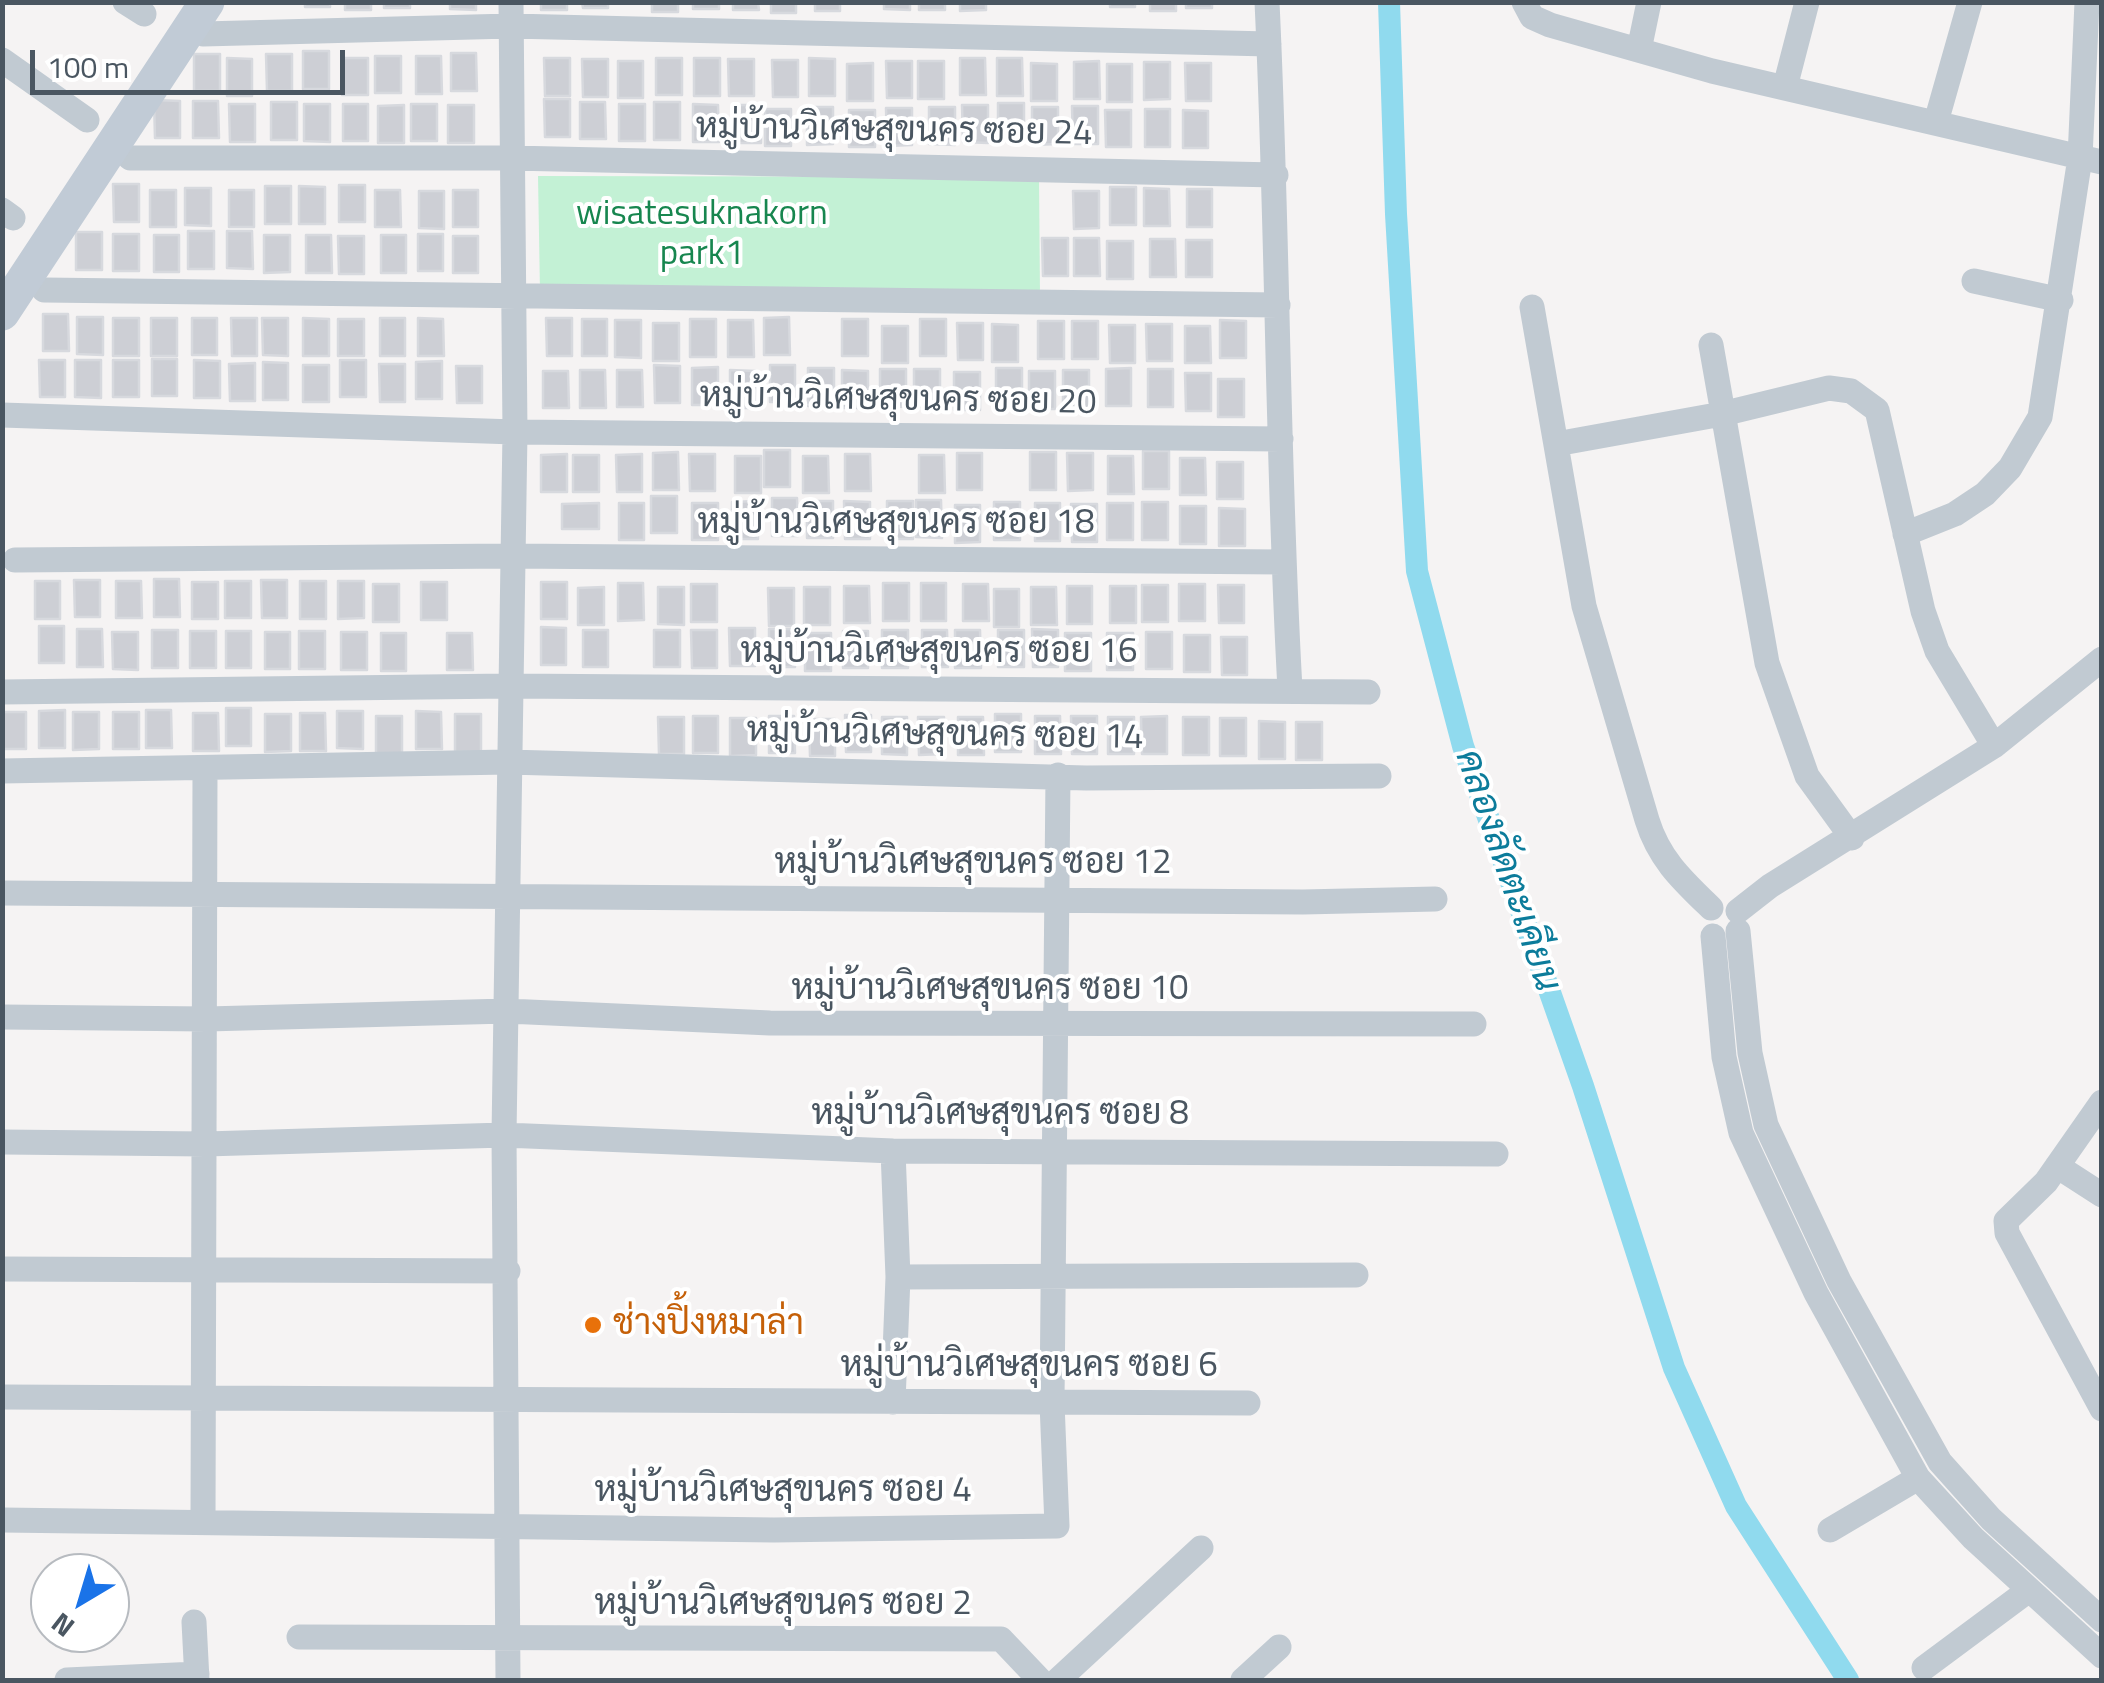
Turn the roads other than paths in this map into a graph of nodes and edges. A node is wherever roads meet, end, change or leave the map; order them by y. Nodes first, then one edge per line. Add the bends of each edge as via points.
1 (1267, 2) edge
2 (1524, 2) edge
3 (1649, 2) edge
4 (1807, 2) edge
5 (1970, 2) edge
6 (2087, 2) edge
7 (511, 14) edge
8 (205, 18) edge
9 (1269, 44) junction
10 (1639, 50) junction
11 (2, 60) edge
12 (1785, 87) junction
13 (87, 120) dead end
14 (1936, 122) junction
15 (130, 158) dead end
16 (511, 158) junction
17 (2091, 160) edge
18 (1276, 175) junction
19 (1974, 281) dead end
20 (44, 290) dead end
21 (514, 292) junction
22 (2061, 300) junction
23 (1278, 305) junction
24 (1532, 307) dead end
25 (2, 313) edge
26 (1712, 345) dead end
27 (1722, 414) junction
28 (2, 415) edge
29 (515, 432) junction
30 (1281, 440) junction
31 (1556, 444) junction
32 (1905, 534) junction
33 (510, 556) junction
34 (15, 560) dead end
35 (1282, 562) junction
36 (2102, 660) edge
37 (509, 686) junction
38 (1290, 689) junction
39 (2, 692) edge
40 (1368, 692) dead end
41 (1994, 746) junction
42 (508, 762) junction
43 (205, 770) junction
44 (2, 771) edge
45 (1058, 775) junction
46 (1379, 776) dead end
47 (1852, 838) junction
48 (2, 893) edge
49 (206, 895) junction
50 (510, 897) junction
51 (1058, 898) junction
52 (1434, 898) dead end
53 (1730, 926) junction
54 (1719, 999) junction
55 (1745, 1000) junction
56 (506, 1010) junction
57 (2, 1017) edge
58 (207, 1018) junction
59 (1474, 1024) dead end
60 (1056, 1026) junction
61 (2102, 1102) edge
62 (1750, 1114) junction
63 (504, 1134) junction
64 (2, 1142) edge
65 (206, 1144) junction
66 (1055, 1149) junction
67 (893, 1151) junction
68 (1496, 1154) dead end
69 (2057, 1166) junction
70 (2102, 1195) edge
71 (2, 1268) edge
72 (204, 1270) junction
73 (508, 1272) junction
74 (1052, 1273) junction
75 (1356, 1275) dead end
76 (898, 1277) junction
77 (508, 1396) junction
78 (2, 1397) edge
79 (203, 1399) junction
80 (893, 1402) junction
81 (1248, 1403) dead end
82 (1052, 1404) junction
83 (2102, 1409) edge
84 (1918, 1478) junction
85 (2, 1520) edge
86 (204, 1522) junction
87 (508, 1526) junction
88 (1830, 1530) dead end
89 (1202, 1548) dead end
90 (2029, 1590) junction
91 (2102, 1620) edge
92 (194, 1622) dead end
93 (300, 1636) dead end
94 (508, 1640) junction
95 (1279, 1648) dead end
96 (2102, 1656) edge
97 (1924, 1668) dead end
98 (197, 1677) edge
99 (67, 1680) edge
100 (82, 1680) edge
101 (508, 1680) edge
102 (1040, 1680) edge
103 (1058, 1680) edge
104 (1243, 1680) edge

1 - 9 street
2 - 10 street via 1532,17 1550,25
3 - 10 street
4 - 12 street
5 - 14 street
6 - 17 street
7 - 8 street
7 - 9 street
7 - 16 street
8 - 25 street
9 - 18 street
10 - 12 street
11 - 13 street
12 - 14 street
14 - 17 street
15 - 16 street, หมู่บ้านวิเศษสุขนคร ซอย 24
16 - 18 street, หมู่บ้านวิเศษสุขนคร ซอย 24
16 - 21 street
17 - 22 street
18 - 23 street
19 - 22 street
20 - 21 street
21 - 23 street
21 - 29 street
22 - 32 street via 2040,418 2026,446 1985,494
23 - 30 street
24 - 31 street
26 - 27 street
27 - 31 street
27 - 32 street via 1829,388 1868,400 1877,410
27 - 47 street via 1767,663 1807,776
28 - 29 street, หมู่บ้านวิเศษสุขนคร ซอย 20
29 - 30 street, หมู่บ้านวิเศษสุขนคร ซอย 20
29 - 33 street
30 - 35 street
31 - 53 street via 1584,606 1655,847 1711,908 1726,903
32 - 41 street via 1938,651
33 - 34 street, หมู่บ้านวิเศษสุขนคร ซอย 18
33 - 35 street, หมู่บ้านวิเศษสุขนคร ซอย 18
33 - 37 street
35 - 38 street
36 - 41 street
37 - 38 street, หมู่บ้านวิเศษสุขนคร ซอย 16
37 - 39 street, หมู่บ้านวิเศษสุขนคร ซอย 16
37 - 42 street
38 - 40 street, หมู่บ้านวิเศษสุขนคร ซอย 16
41 - 47 street
42 - 43 street, หมู่บ้านวิเศษสุขนคร ซอย 14
42 - 45 street, หมู่บ้านวิเศษสุขนคร ซอย 14
42 - 50 street
43 - 44 street, หมู่บ้านวิเศษสุขนคร ซอย 14
43 - 49 street
45 - 46 street, หมู่บ้านวิเศษสุขนคร ซอย 14
45 - 51 street
47 - 53 street via 1770,886
48 - 49 street, หมู่บ้านวิเศษสุขนคร ซอย 12
49 - 50 street, หมู่บ้านวิเศษสุขนคร ซอย 12
49 - 58 street
50 - 51 street, หมู่บ้านวิเศษสุขนคร ซอย 12
50 - 56 street
51 - 52 street, หมู่บ้านวิเศษสุขนคร ซอย 12
51 - 60 street
53 - 54 street
53 - 55 street
54 - 55 street
54 - 62 street via 1724,1057
55 - 62 street
56 - 58 street, หมู่บ้านวิเศษสุขนคร ซอย 10
56 - 60 street, หมู่บ้านวิเศษสุขนคร ซอย 10 via 770,1023
56 - 63 street
57 - 58 street, หมู่บ้านวิเศษสุขนคร ซอย 10
58 - 65 street
59 - 60 street, หมู่บ้านวิเศษสุขนคร ซอย 10
60 - 66 street
61 - 69 street
62 - 84 street via 1816,1293
62 - 91 street via 1940,1462
63 - 65 street, หมู่บ้านวิเศษสุขนคร ซอย 8
63 - 67 street, หมู่บ้านวิเศษสุขนคร ซอย 8
63 - 73 street
64 - 65 street, หมู่บ้านวิเศษสุขนคร ซอย 8
65 - 72 street
66 - 67 street, หมู่บ้านวิเศษสุขนคร ซอย 8
66 - 68 street, หมู่บ้านวิเศษสุขนคร ซอย 8
66 - 74 street
67 - 76 street
69 - 70 street
69 - 83 street via 2012,1212 2007,1233
71 - 72 street
72 - 73 street
72 - 79 street
73 - 77 street
74 - 75 street
74 - 76 street
74 - 82 street
76 - 80 street
77 - 79 street, หมู่บ้านวิเศษสุขนคร ซอย 6
77 - 80 street, หมู่บ้านวิเศษสุขนคร ซอย 6
77 - 87 street
78 - 79 street, หมู่บ้านวิเศษสุขนคร ซอย 6
79 - 86 street
80 - 82 street, หมู่บ้านวิเศษสุขนคร ซอย 6
81 - 82 street, หมู่บ้านวิเศษสุขนคร ซอย 6
82 - 87 street, หมู่บ้านวิเศษสุขนคร ซอย 4 via 1057,1526
84 - 88 street
84 - 90 street
85 - 86 street, หมู่บ้านวิเศษสุขนคร ซอย 4
86 - 87 street, หมู่บ้านวิเศษสุขนคร ซอย 4
87 - 94 street
89 - 103 street
90 - 96 street
90 - 97 street
92 - 98 street
93 - 94 street, หมู่บ้านวิเศษสุขนคร ซอย 2
94 - 101 street
94 - 102 street, หมู่บ้านวิเศษสุขนคร ซอย 2 via 1002,1639
95 - 104 street
98 - 100 street
99 - 100 street

